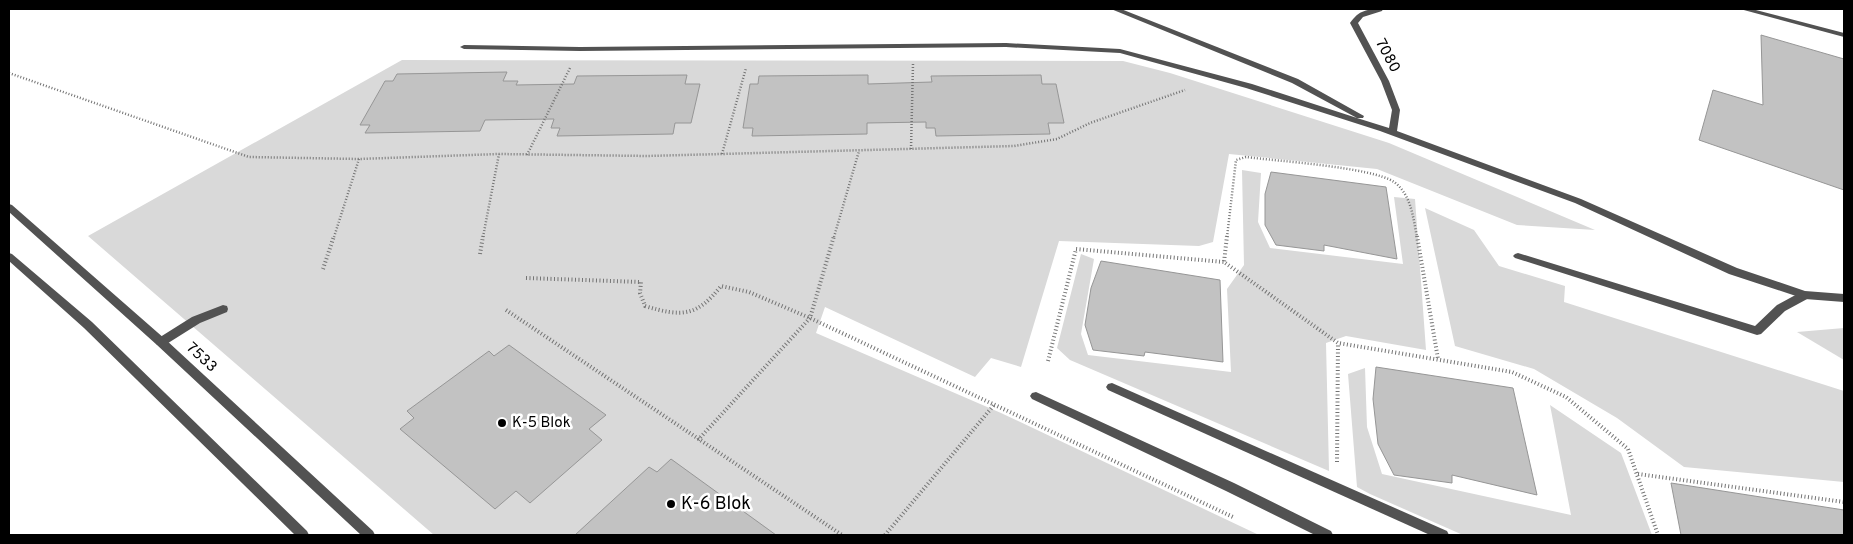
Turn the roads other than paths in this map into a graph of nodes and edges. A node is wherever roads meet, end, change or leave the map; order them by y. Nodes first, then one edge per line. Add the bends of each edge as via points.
1 (1115, 9) edge
2 (1379, 9) edge
3 (1744, 9) edge
4 (1844, 35) edge
5 (464, 47) dead end
6 (1383, 128) junction
7 (1392, 132) junction
8 (9, 207) edge
9 (9, 256) edge
10 (1518, 256) dead end
11 (1805, 295) junction
12 (1844, 298) edge
13 (223, 309) dead end
14 (161, 342) junction
15 (1112, 387) dead end
16 (1036, 396) dead end
17 (303, 535) edge
18 (369, 535) edge
19 (1327, 535) edge
20 (1443, 535) edge

1 - 6 street via 1295,81
2 - 7 street, 7080 via 1360,15 1354,23 1386,81 1396,110
3 - 4 street
5 - 6 street via 1006,45 1120,51 1222,78
6 - 7 street
7 - 11 street via 1578,201 1733,271
8 - 14 street, 7533
9 - 17 street via 88,325
10 - 11 street via 1758,330 1781,308
11 - 12 street
13 - 14 street via 196,320
14 - 18 street, 7533
15 - 20 street
16 - 19 street

